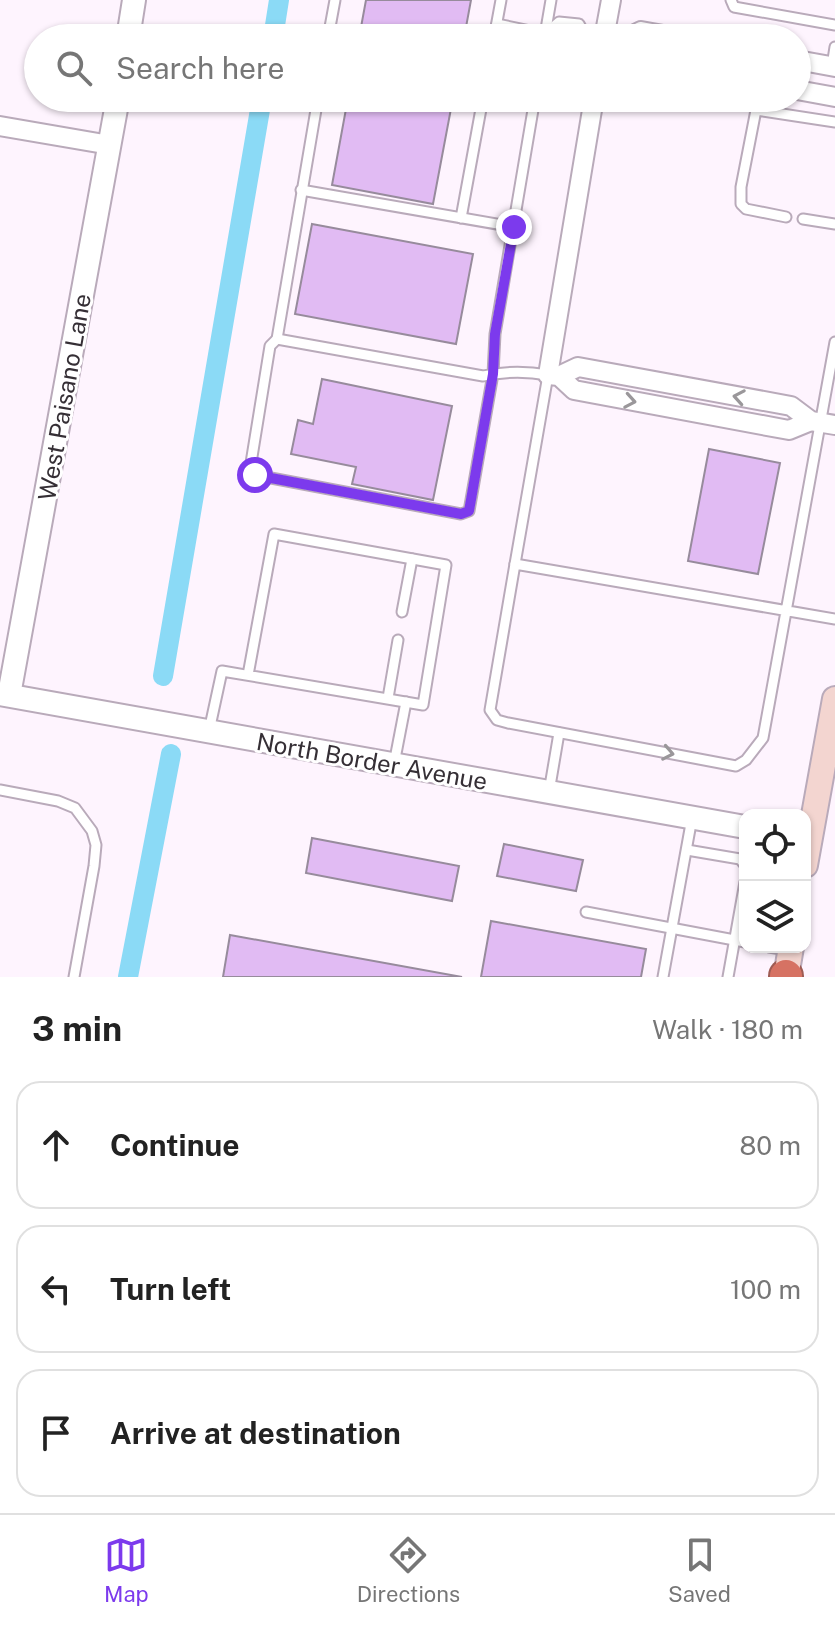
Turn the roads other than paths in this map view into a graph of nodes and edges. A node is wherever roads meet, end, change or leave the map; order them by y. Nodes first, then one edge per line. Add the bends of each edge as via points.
1 (134, 0) edge
2 (335, 0) edge
3 (501, 0) edge
4 (551, 0) edge
5 (611, 0) edge
6 (731, 0) edge
7 (130, 24) edge
8 (331, 24) edge
9 (497, 24) edge
10 (547, 24) edge
11 (557, 24) edge
12 (579, 24) edge
13 (607, 24) edge
14 (835, 25) edge
15 (835, 47) edge
16 (811, 62) edge
17 (833, 66) edge
18 (811, 93) edge
19 (835, 97) edge
20 (116, 112) edge
21 (315, 112) edge
22 (480, 112) edge
23 (533, 112) edge
24 (592, 112) edge
25 (756, 112) edge
26 (769, 112) edge
27 (835, 122) edge
28 (0, 126) edge
29 (110, 145) junction
30 (301, 190) junction
31 (786, 217) dead end
32 (461, 218) junction
33 (803, 219) dead end
34 (835, 224) edge
35 (514, 227) junction
36 (277, 339) junction
37 (835, 342) edge
38 (493, 374) junction
39 (554, 375) junction
40 (822, 423) edge
41 (412, 559) junction
42 (515, 564) junction
43 (786, 611) junction
44 (402, 612) dead end
45 (835, 619) edge
46 (398, 640) dead end
47 (248, 675) junction
48 (4, 694) edge
49 (388, 698) junction
50 (835, 699) edge
51 (406, 702) junction
52 (209, 731) junction
53 (559, 733) junction
54 (394, 764) junction
55 (0, 790) edge
56 (549, 792) junction
57 (692, 818) junction
58 (811, 818) edge
59 (739, 826) edge
60 (687, 850) junction
61 (739, 859) edge
62 (586, 912) dead end
63 (672, 928) junction
64 (739, 941) edge
65 (739, 944) edge
66 (784, 953) edge
67 (74, 977) edge
68 (663, 977) edge
69 (728, 977) edge
70 (786, 977) edge

1 - 7 street
2 - 8 lane
3 - 9 lane
4 - 10 lane
5 - 13 street
6 - 14 lane via 734,7
11 - 12 lane
15 - 17 lane
16 - 17 street
18 - 19 street
20 - 29 street, West Paisano Lane
21 - 30 lane
22 - 32 lane
23 - 35 lane
24 - 39 street
25 - 31 lane via 741,204
26 - 27 lane
28 - 29 street
29 - 48 street, West Paisano Lane
30 - 32 lane
30 - 36 lane
32 - 35 lane
33 - 34 lane
35 - 38 lane
36 - 38 lane
36 - 38 lane via 270,346 251,459 255,475 461,514 472,504
37 - 40 lane
38 - 39 lane via 519,370
39 - 40 street via 578,367 791,406
39 - 42 lane
40 - 43 lane
41 - 44 lane
41 - 47 lane via 274,534
41 - 51 lane via 446,565 423,705
42 - 43 lane
42 - 53 lane via 490,710 497,720
43 - 45 lane
53 -> 43 lane via 736,766 763,738
46 - 49 lane
47 - 49 lane
47 - 52 lane via 222,671
48 - 52 street, North Border Avenue
49 - 51 lane
50 - 58 main road
51 - 54 lane
52 - 54 street, North Border Avenue
53 - 56 lane
54 - 56 street, North Border Avenue
55 - 67 lane via 75,808 92,831 94,866
56 - 57 street, North Border Avenue
57 - 59 street, North Border Avenue
57 - 60 lane
60 - 61 lane
60 - 63 lane
62 - 63 lane
63 - 64 lane
63 - 68 lane
65 - 69 lane
66 - 70 main road

